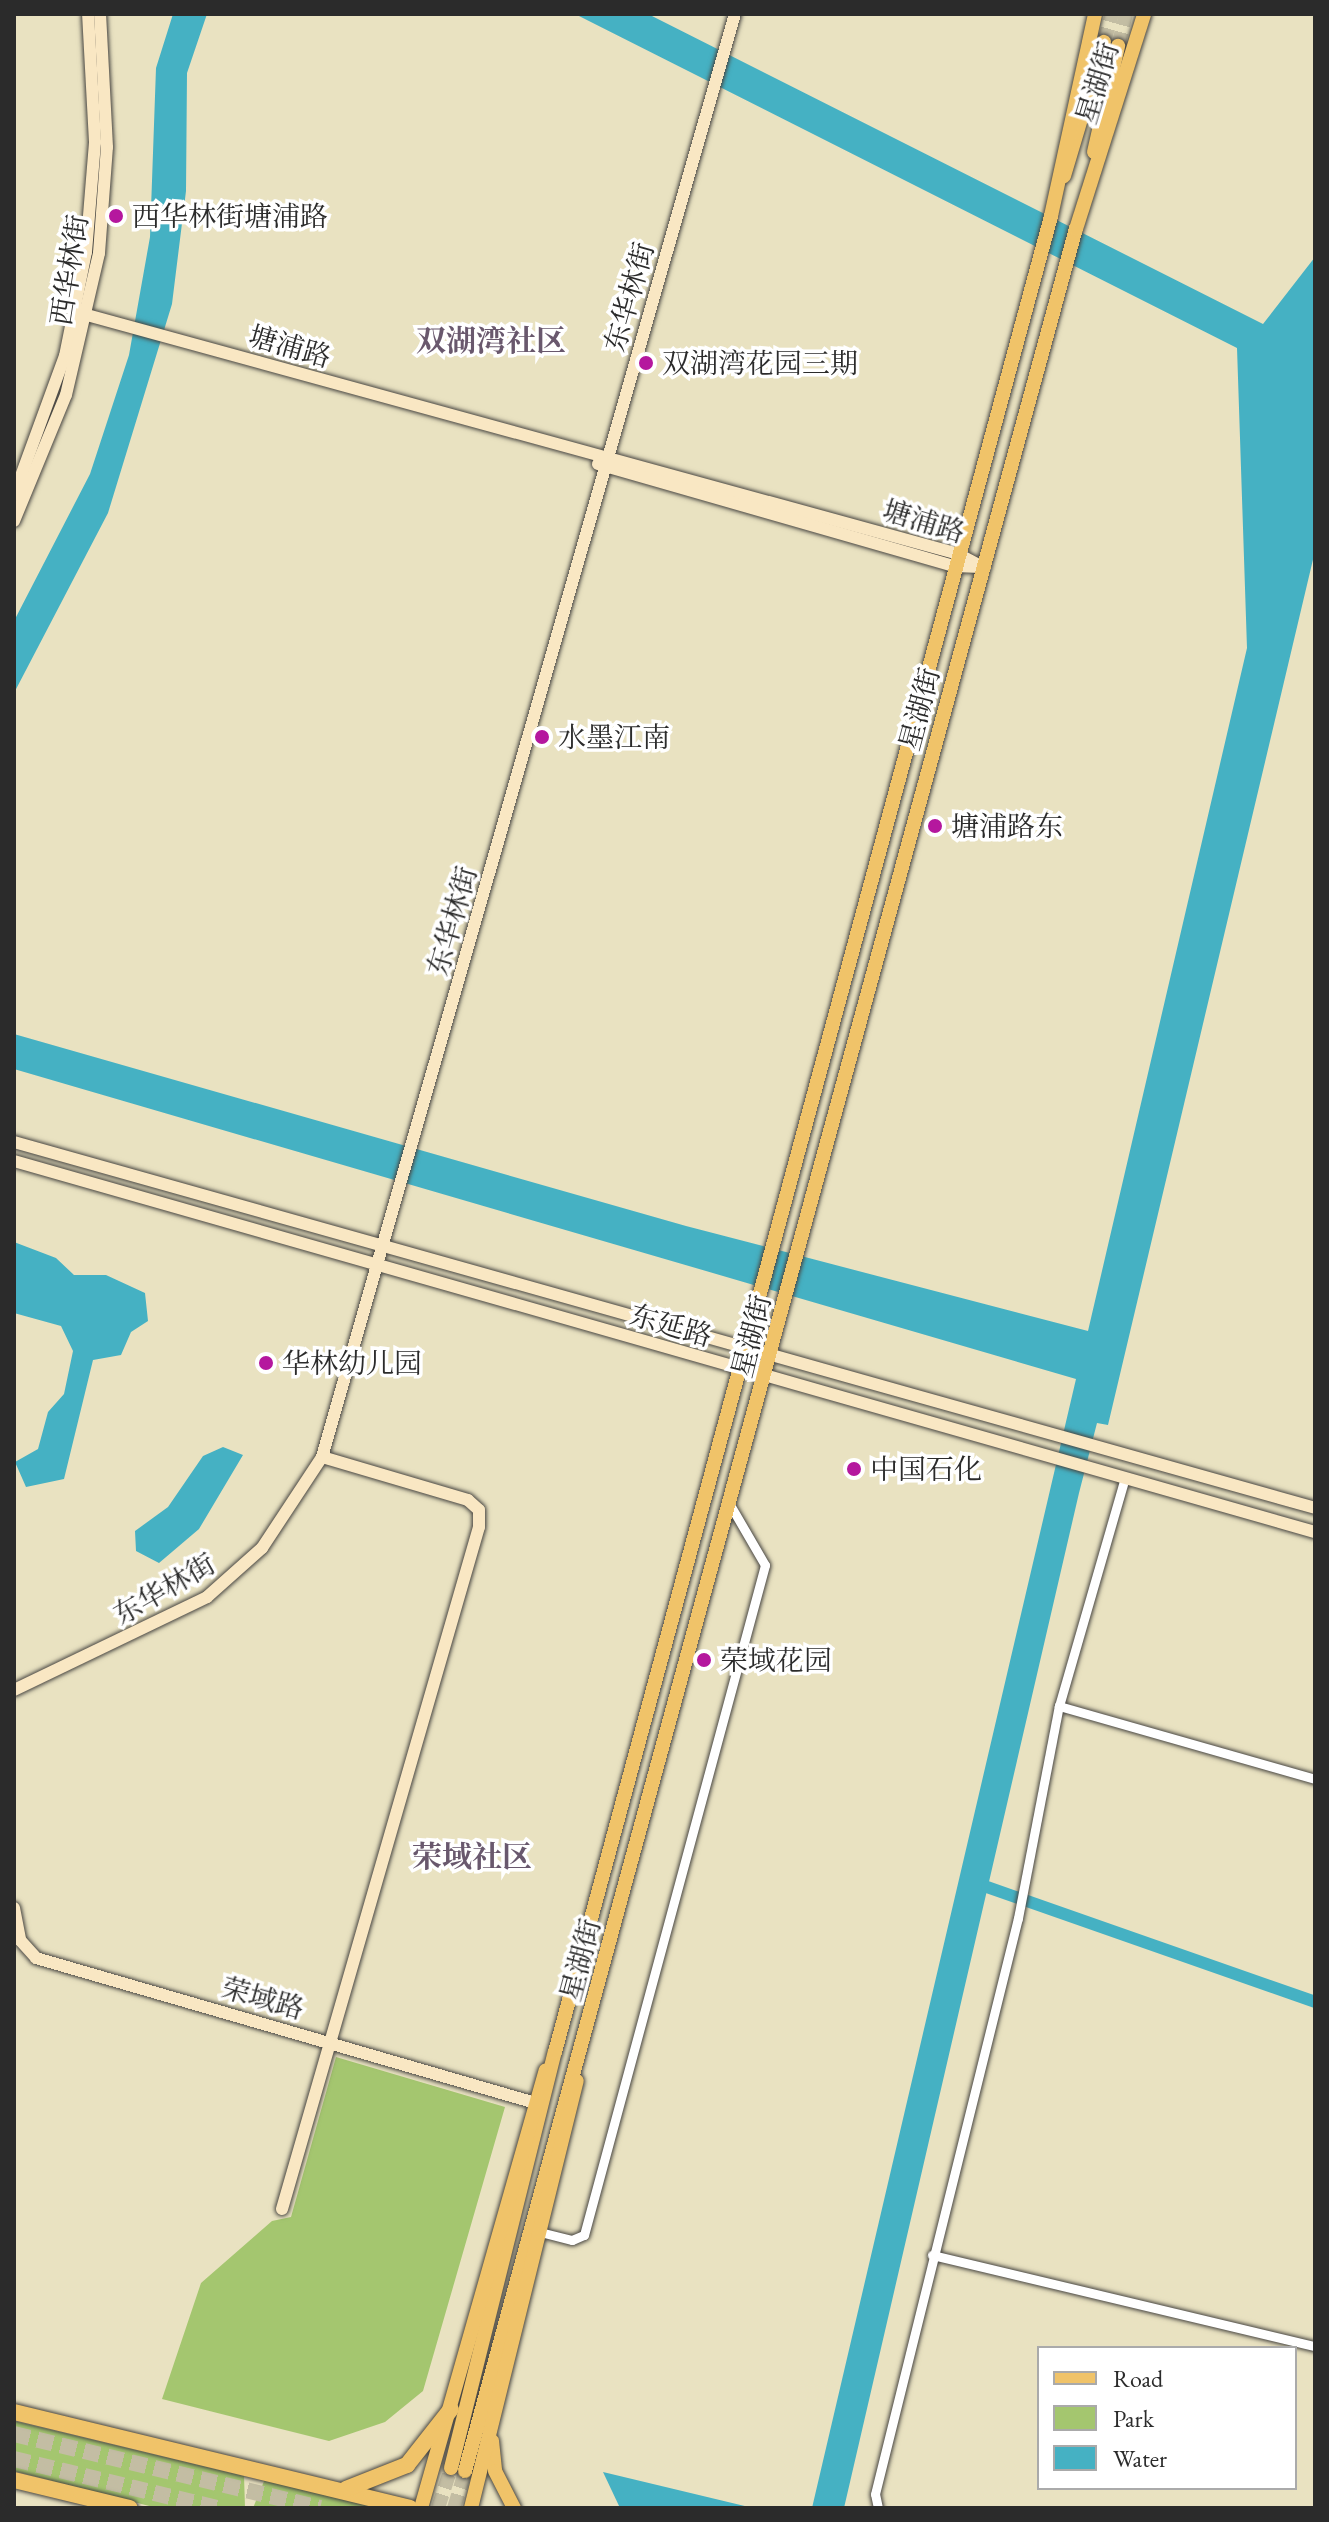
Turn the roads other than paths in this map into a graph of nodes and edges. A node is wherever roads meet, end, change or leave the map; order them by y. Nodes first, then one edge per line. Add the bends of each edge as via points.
1 (88, 14) edge
2 (100, 14) edge
3 (735, 14) edge
4 (1095, 14) edge
5 (1144, 14) edge
6 (1081, 211) junction
7 (1052, 212) junction
8 (82, 313) junction
9 (606, 462) junction
10 (14, 495) edge
11 (14, 521) edge
12 (956, 560) junction
13 (984, 568) junction
14 (14, 1142) edge
15 (14, 1161) edge
16 (386, 1246) junction
17 (380, 1267) junction
18 (744, 1345) junction
19 (774, 1353) junction
20 (739, 1369) junction
21 (768, 1376) junction
22 (322, 1457) junction
23 (1125, 1478) junction
24 (732, 1508) junction
25 (1315, 1508) edge
26 (1315, 1532) edge
27 (14, 1690) edge
28 (1059, 1706) junction
29 (1315, 1779) edge
30 (14, 1908) edge
31 (331, 2043) junction
32 (555, 2052) junction
33 (579, 2061) junction
34 (532, 2102) junction
35 (282, 2209) dead end
36 (544, 2233) junction
37 (932, 2255) junction
38 (1315, 2346) edge
39 (451, 2409) junction
40 (14, 2412) edge
41 (491, 2426) junction
42 (14, 2480) edge
43 (335, 2490) junction
44 (130, 2508) edge
45 (410, 2508) edge
46 (421, 2508) edge
47 (471, 2508) edge
48 (514, 2508) edge
49 (878, 2508) edge

1 - 8 street, 西华林街 via 95,142
2 - 8 street, 西华林街 via 107,147
3 - 9 street, 东华林街
4 - 7 main road, 星湖街
5 - 6 main road, 星湖街
6 - 7 main road, 星湖街 via 1111,44
6 - 13 main road, 星湖街
7 - 12 main road, 星湖街
8 - 9 street, 塘浦路
8 - 10 street, 西华林街 via 39,440
8 - 11 street, 西华林街 via 49,444
9 - 12 street, 塘浦路
9 - 16 street, 东华林街
12 - 13 street, 塘浦路
12 - 18 main road, 星湖街
13 - 19 main road, 星湖街
14 - 16 street, 东延路
15 - 17 street, 东延路
16 - 17 street, 东华林街
16 - 18 street, 东延路
17 - 20 street, 东延路
17 - 22 street, 东华林街
18 - 19 street, 东延路
18 - 20 main road, 星湖街
19 - 21 main road, 星湖街
19 - 25 street, 东延路
20 - 21 street, 东延路
20 - 32 main road, 星湖街
21 - 23 street, 东延路
21 - 24 main road, 星湖街
22 - 27 street, 东华林街 via 287,1516 235,1576 182,1613
22 - 31 street via 468,1500 479,1510 479,1527
23 - 26 street, 东延路
23 - 28 street
24 - 33 main road, 星湖街
24 - 36 street via 765,1565 584,2235 572,2240
28 - 29 street
28 - 37 street via 1018,1918
30 - 31 street, 荣域路 via 20,1940 36,1958
31 - 34 street, 荣域路
31 - 35 street
32 - 33 main road, 星湖街 via 458,2469
32 - 34 main road
33 - 36 main road via 574,2119
34 - 39 main road
36 - 41 main road
37 - 38 street
37 - 49 street via 875,2494
39 - 43 highway via 407,2465 361,2487
39 - 46 main road
40 - 43 highway
41 - 47 main road
41 - 48 main road via 495,2471
42 - 44 highway
43 - 45 highway

